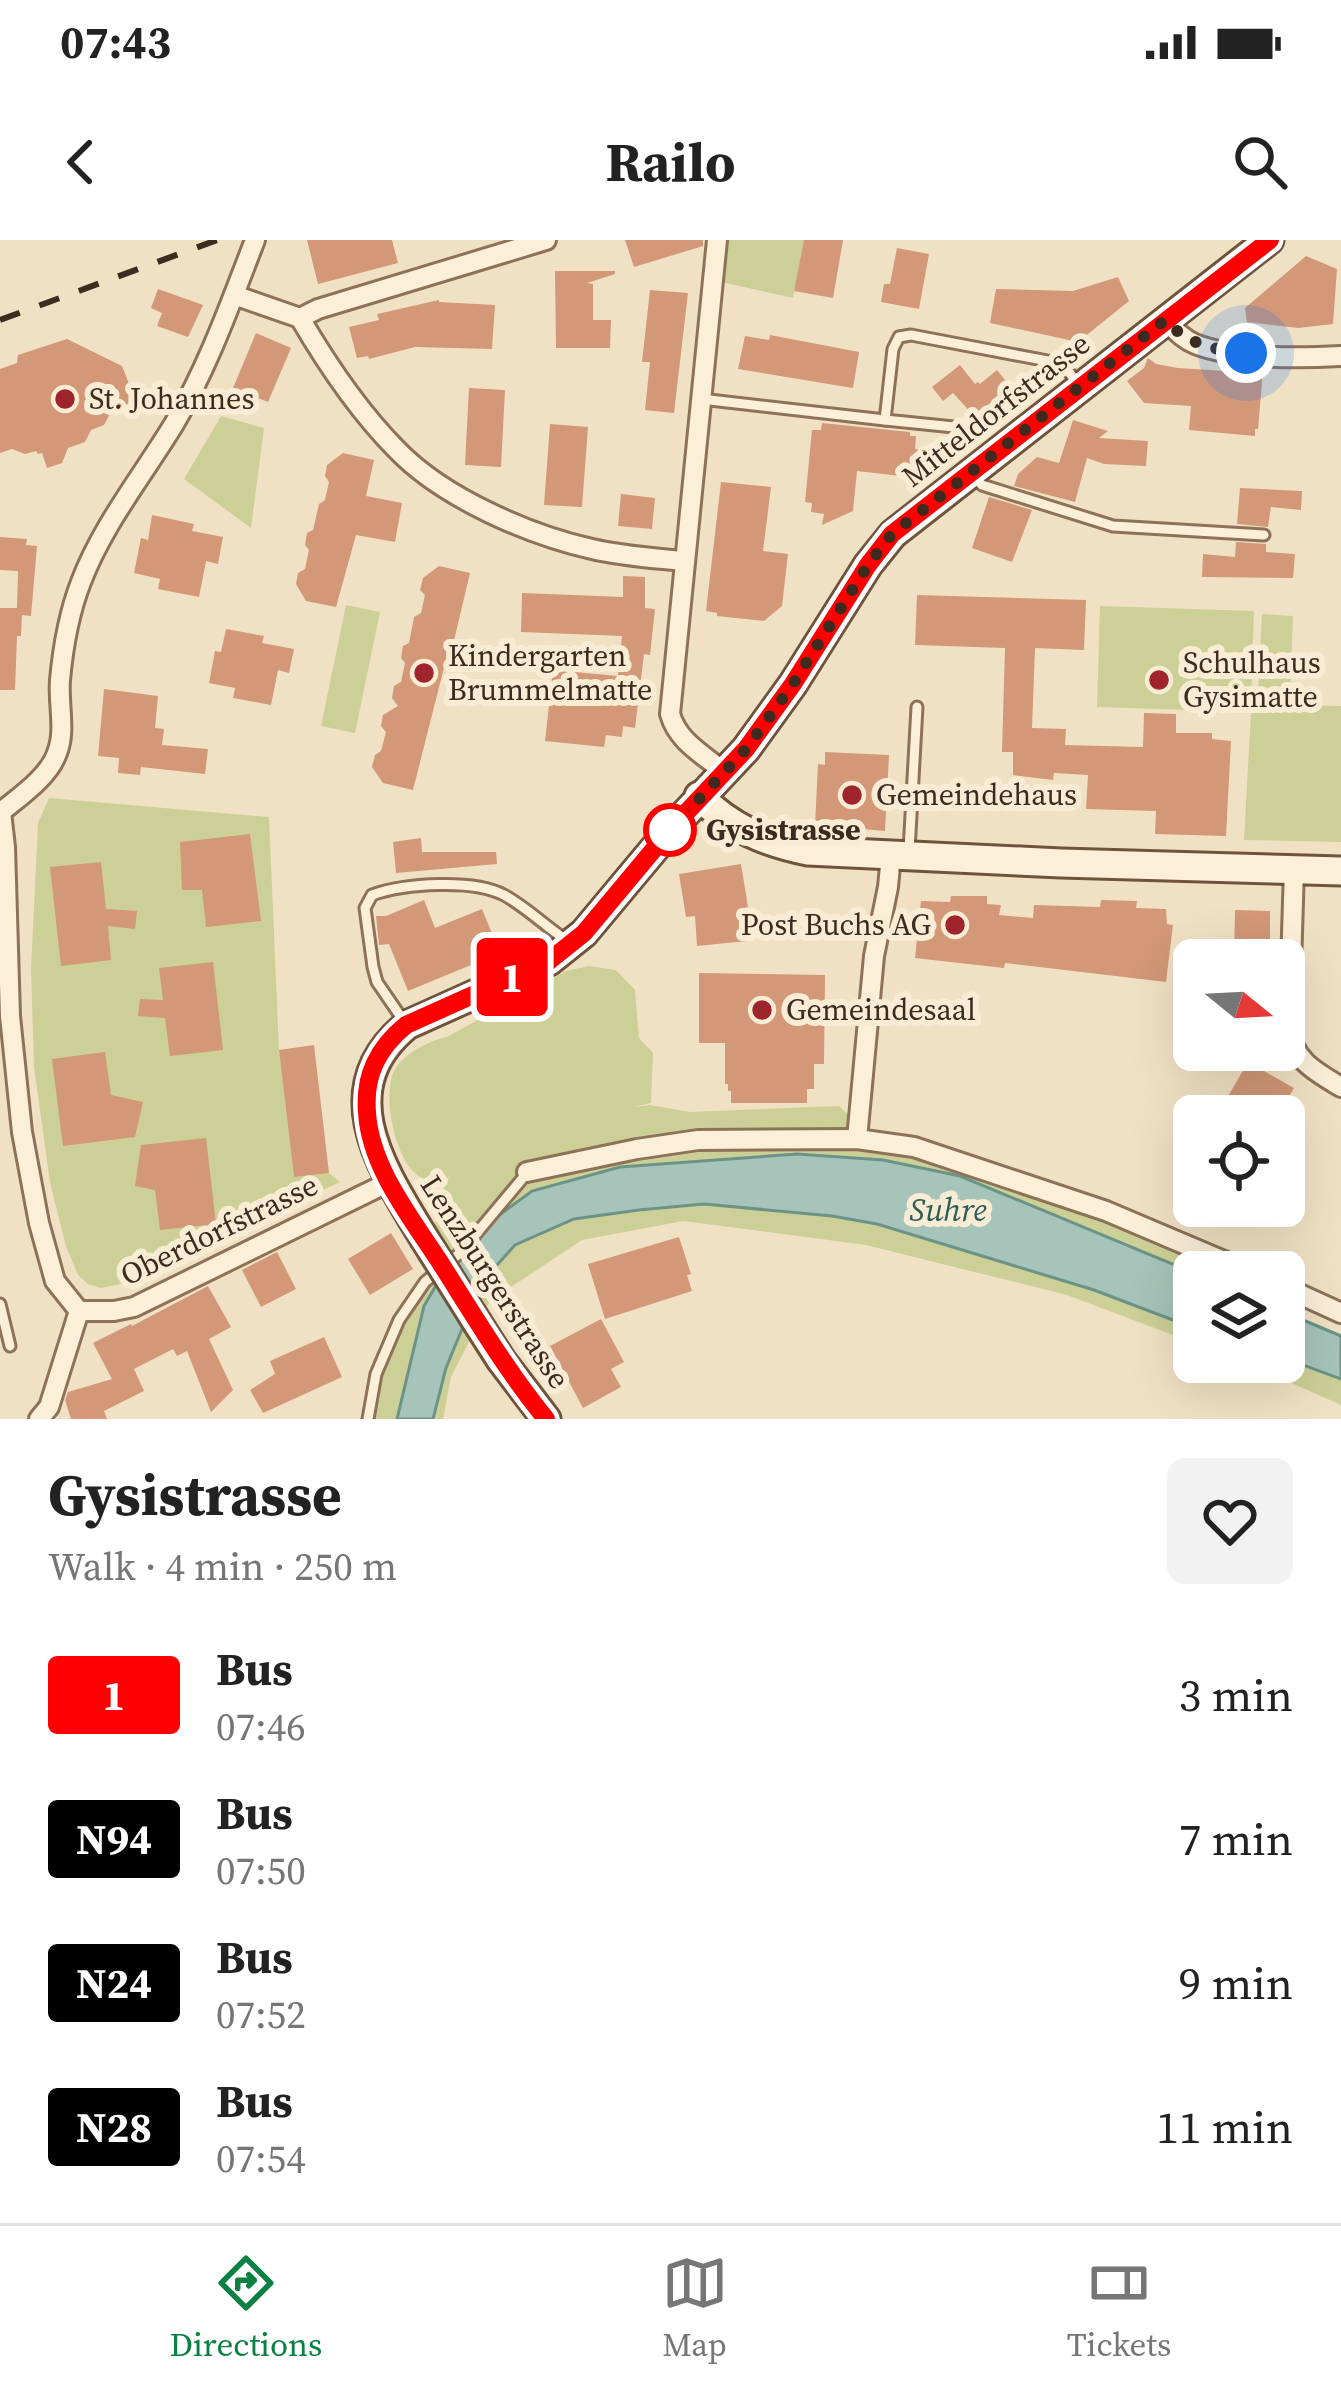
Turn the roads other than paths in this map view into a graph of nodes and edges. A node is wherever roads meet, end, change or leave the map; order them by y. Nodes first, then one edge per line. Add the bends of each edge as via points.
1 (256, 240) edge
2 (546, 240) edge
3 (717, 240) edge
4 (1269, 240) edge
5 (234, 296) junction
6 (300, 318) junction
7 (1165, 320) junction
8 (1341, 356) edge
9 (1080, 387) junction
10 (701, 398) junction
11 (885, 420) junction
12 (954, 428) dead end
13 (969, 472) junction
14 (1264, 535) dead end
15 (683, 561) junction
16 (917, 706) dead end
17 (724, 772) junction
18 (699, 796) junction
19 (0, 812) edge
20 (900, 856) junction
21 (1294, 869) junction
22 (1341, 871) edge
23 (569, 947) junction
24 (406, 1025) junction
25 (1341, 1087) edge
26 (22, 1132) junction
27 (0, 1137) edge
28 (857, 1139) junction
29 (527, 1172) joint
30 (389, 1182) junction
31 (1201, 1251) edge
32 (1305, 1297) edge
33 (0, 1304) edge
34 (79, 1311) junction
35 (1341, 1313) edge
36 (10, 1346) dead end
37 (48, 1415) edge
38 (368, 1419) edge
39 (546, 1419) edge

1 - 5 street
2 - 6 street
3 - 10 street
4 - 7 main road, Mitteldorfstrasse
5 - 6 street
5 - 19 street via 176,421 82,578 69,617 57,754
6 - 15 street via 353,399 427,476 505,522 552,538
7 - 8 street via 1216,350
7 - 9 main road, Mitteldorfstrasse
9 - 11 lane via 1053,362 899,337
9 - 13 main road, Mitteldorfstrasse
10 - 11 lane
10 - 15 street
11 - 12 lane
13 - 14 lane via 982,484 1113,526
13 - 17 main road, Mitteldorfstrasse via 892,534
15 - 17 street via 670,713 677,733
16 - 20 lane
17 - 18 main road, Mitteldorfstrasse
18 - 20 main road via 728,822 773,844
18 - 23 main road, Mitteldorfstrasse
19 - 26 street
20 - 21 main road
20 - 28 street via 874,956
21 - 22 main road
21 - 25 street via 1292,1046
23 - 24 main road, Mitteldorfstrasse
23 - 24 lane via 488,888 372,895 365,908 373,967
24 - 30 main road, Mitteldorfstrasse via 377,1054 368,1086 369,1130
26 - 27 street
26 - 34 street via 55,1281
28 - 29 street via 698,1140
28 - 31 street via 975,1165
29 - 38 lane via 399,1320
30 - 34 street, Oberdorfstrasse via 134,1307
30 - 39 main road, Lenzburgerstrasse, bridge
32 - 35 street
33 - 36 lane
34 - 37 street

